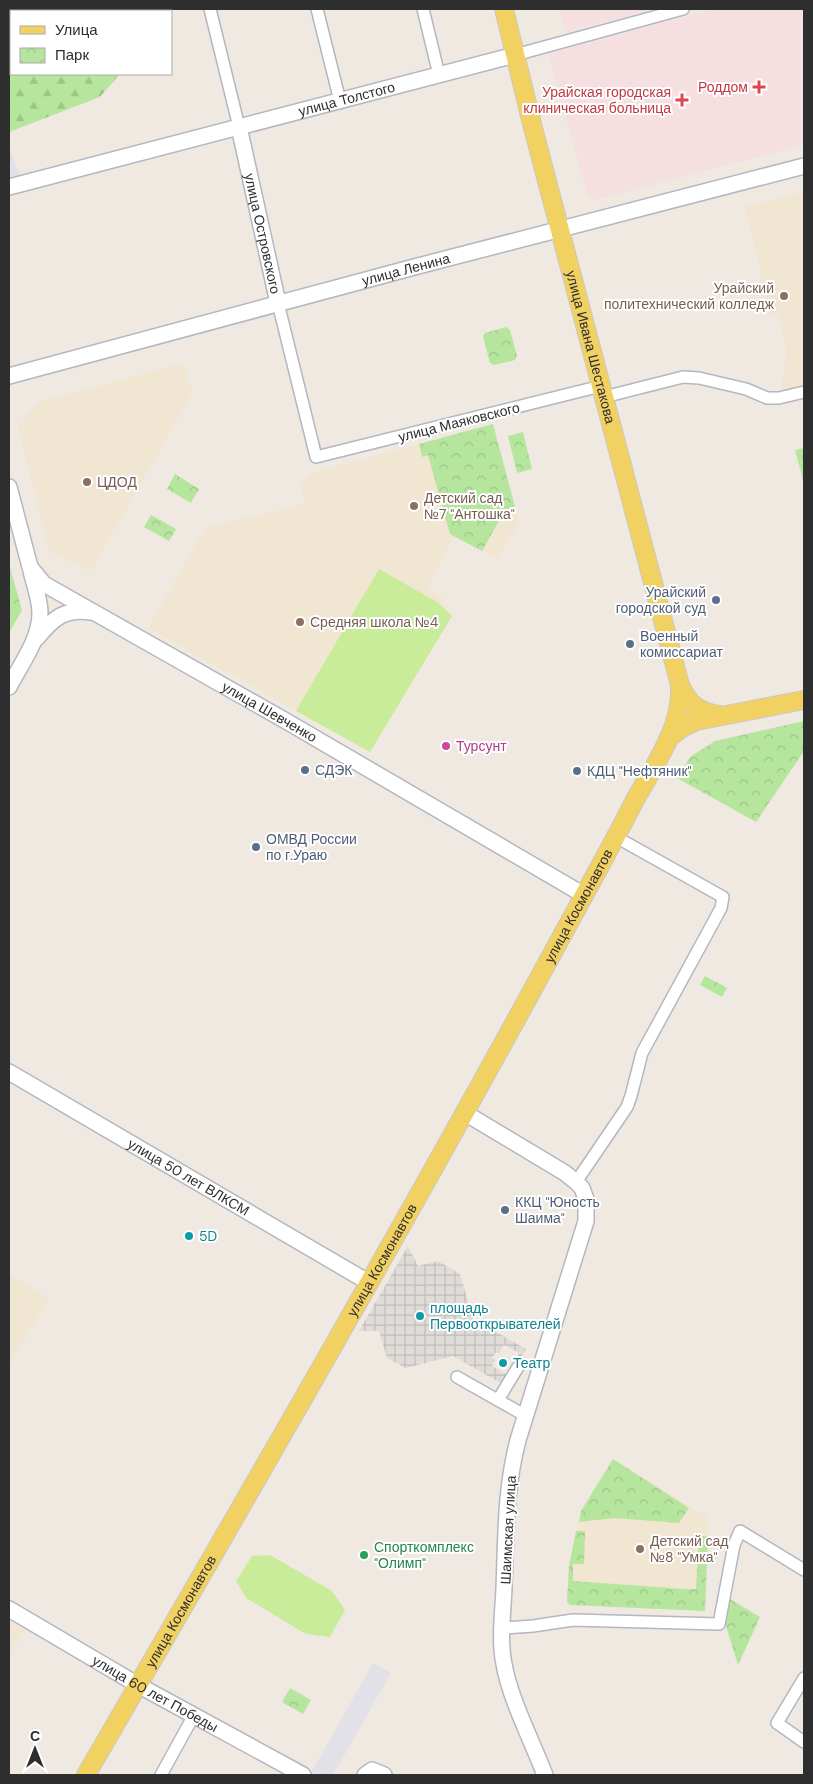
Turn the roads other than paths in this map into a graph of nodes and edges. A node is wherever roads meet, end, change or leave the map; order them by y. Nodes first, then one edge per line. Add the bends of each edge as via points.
1 (210, 9) edge
2 (317, 9) edge
3 (423, 9) edge
4 (504, 9) edge
5 (683, 9) edge
6 (515, 55) junction
7 (439, 75) junction
8 (340, 101) junction
9 (239, 127) junction
10 (804, 166) edge
11 (9, 187) edge
12 (560, 229) junction
13 (278, 303) junction
14 (9, 376) edge
15 (603, 392) junction
16 (804, 392) edge
17 (316, 457) joint
18 (9, 487) edge
19 (30, 567) junction
20 (93, 612) junction
21 (32, 644) junction
22 (14, 664) edge
23 (680, 685) junction
24 (9, 687) edge
25 (804, 700) edge
26 (719, 716) junction
27 (668, 739) junction
28 (616, 837) junction
29 (584, 895) junction
30 (9, 1072) edge
31 (465, 1113) junction
32 (576, 1182) junction
33 (368, 1282) junction
34 (518, 1367) dead end
35 (457, 1377) dead end
36 (498, 1400) junction
37 (526, 1416) junction
38 (804, 1570) edge
39 (9, 1608) edge
40 (502, 1628) junction
41 (804, 1678) edge
42 (138, 1684) junction
43 (194, 1715) junction
44 (804, 1742) edge
45 (86, 1775) edge
46 (161, 1775) edge
47 (303, 1775) edge
48 (364, 1775) edge
49 (384, 1775) edge
50 (545, 1775) edge

1 - 9 street, улица Островского
2 - 8 street
3 - 7 street
4 - 6 main road, улица Ивана Шестакова
5 - 6 street, улица Толстого
6 - 7 main road, улица Толстого
6 - 12 main road, улица Ивана Шестакова
7 - 8 main road, улица Толстого
8 - 9 main road, улица Толстого
9 - 11 main road, улица Толстого
9 - 13 main road, улица Островского
10 - 12 main road, улица Ленина
12 - 13 main road, улица Ленина
12 - 15 main road, улица Ивана Шестакова
13 - 14 main road, улица Ленина
13 - 17 street, улица Островского
15 - 16 street, улица Маяковского via 683,377 746,389 767,398
15 - 17 street, улица Маяковского
15 - 23 main road, улица Ивана Шестакова
18 - 19 main road, улица Шевченко
19 - 20 main road, улица Шевченко via 44,584
19 - 21 main road via 40,611
20 - 21 main road via 58,616
20 - 29 main road, улица Шевченко
21 - 22 main road
22 - 24 main road
23 - 26 main road via 692,705
23 - 27 main road, улица Космонавтов via 677,715
25 - 26 main road
26 - 27 main road via 688,724
27 - 28 main road, улица Космонавтов
28 - 29 main road, улица Космонавтов
28 - 32 street via 723,896 714,922 642,1053 627,1107
29 - 31 main road, улица Космонавтов
30 - 33 main road, улица 50 лет ВЛКСМ
31 - 32 main road, Шаимская улица
31 - 33 main road, улица Космонавтов
32 - 37 main road, Шаимская улица via 586,1200 586,1221
33 - 42 main road, улица Космонавтов
34 - 36 street
35 - 36 street
36 - 37 street
37 - 40 main road, Шаимская улица via 509,1478
38 - 40 street via 740,1531 734,1545 719,1624 573,1620
39 - 42 main road, улица 60 лет Победы
40 - 50 main road, Шаимская улица via 507,1677
41 - 44 street via 777,1723
42 - 43 main road, улица 60 лет Победы
42 - 45 main road, улица Космонавтов
43 - 46 street
43 - 47 main road, улица 60 лет Победы
48 - 49 main road via 372,1770

